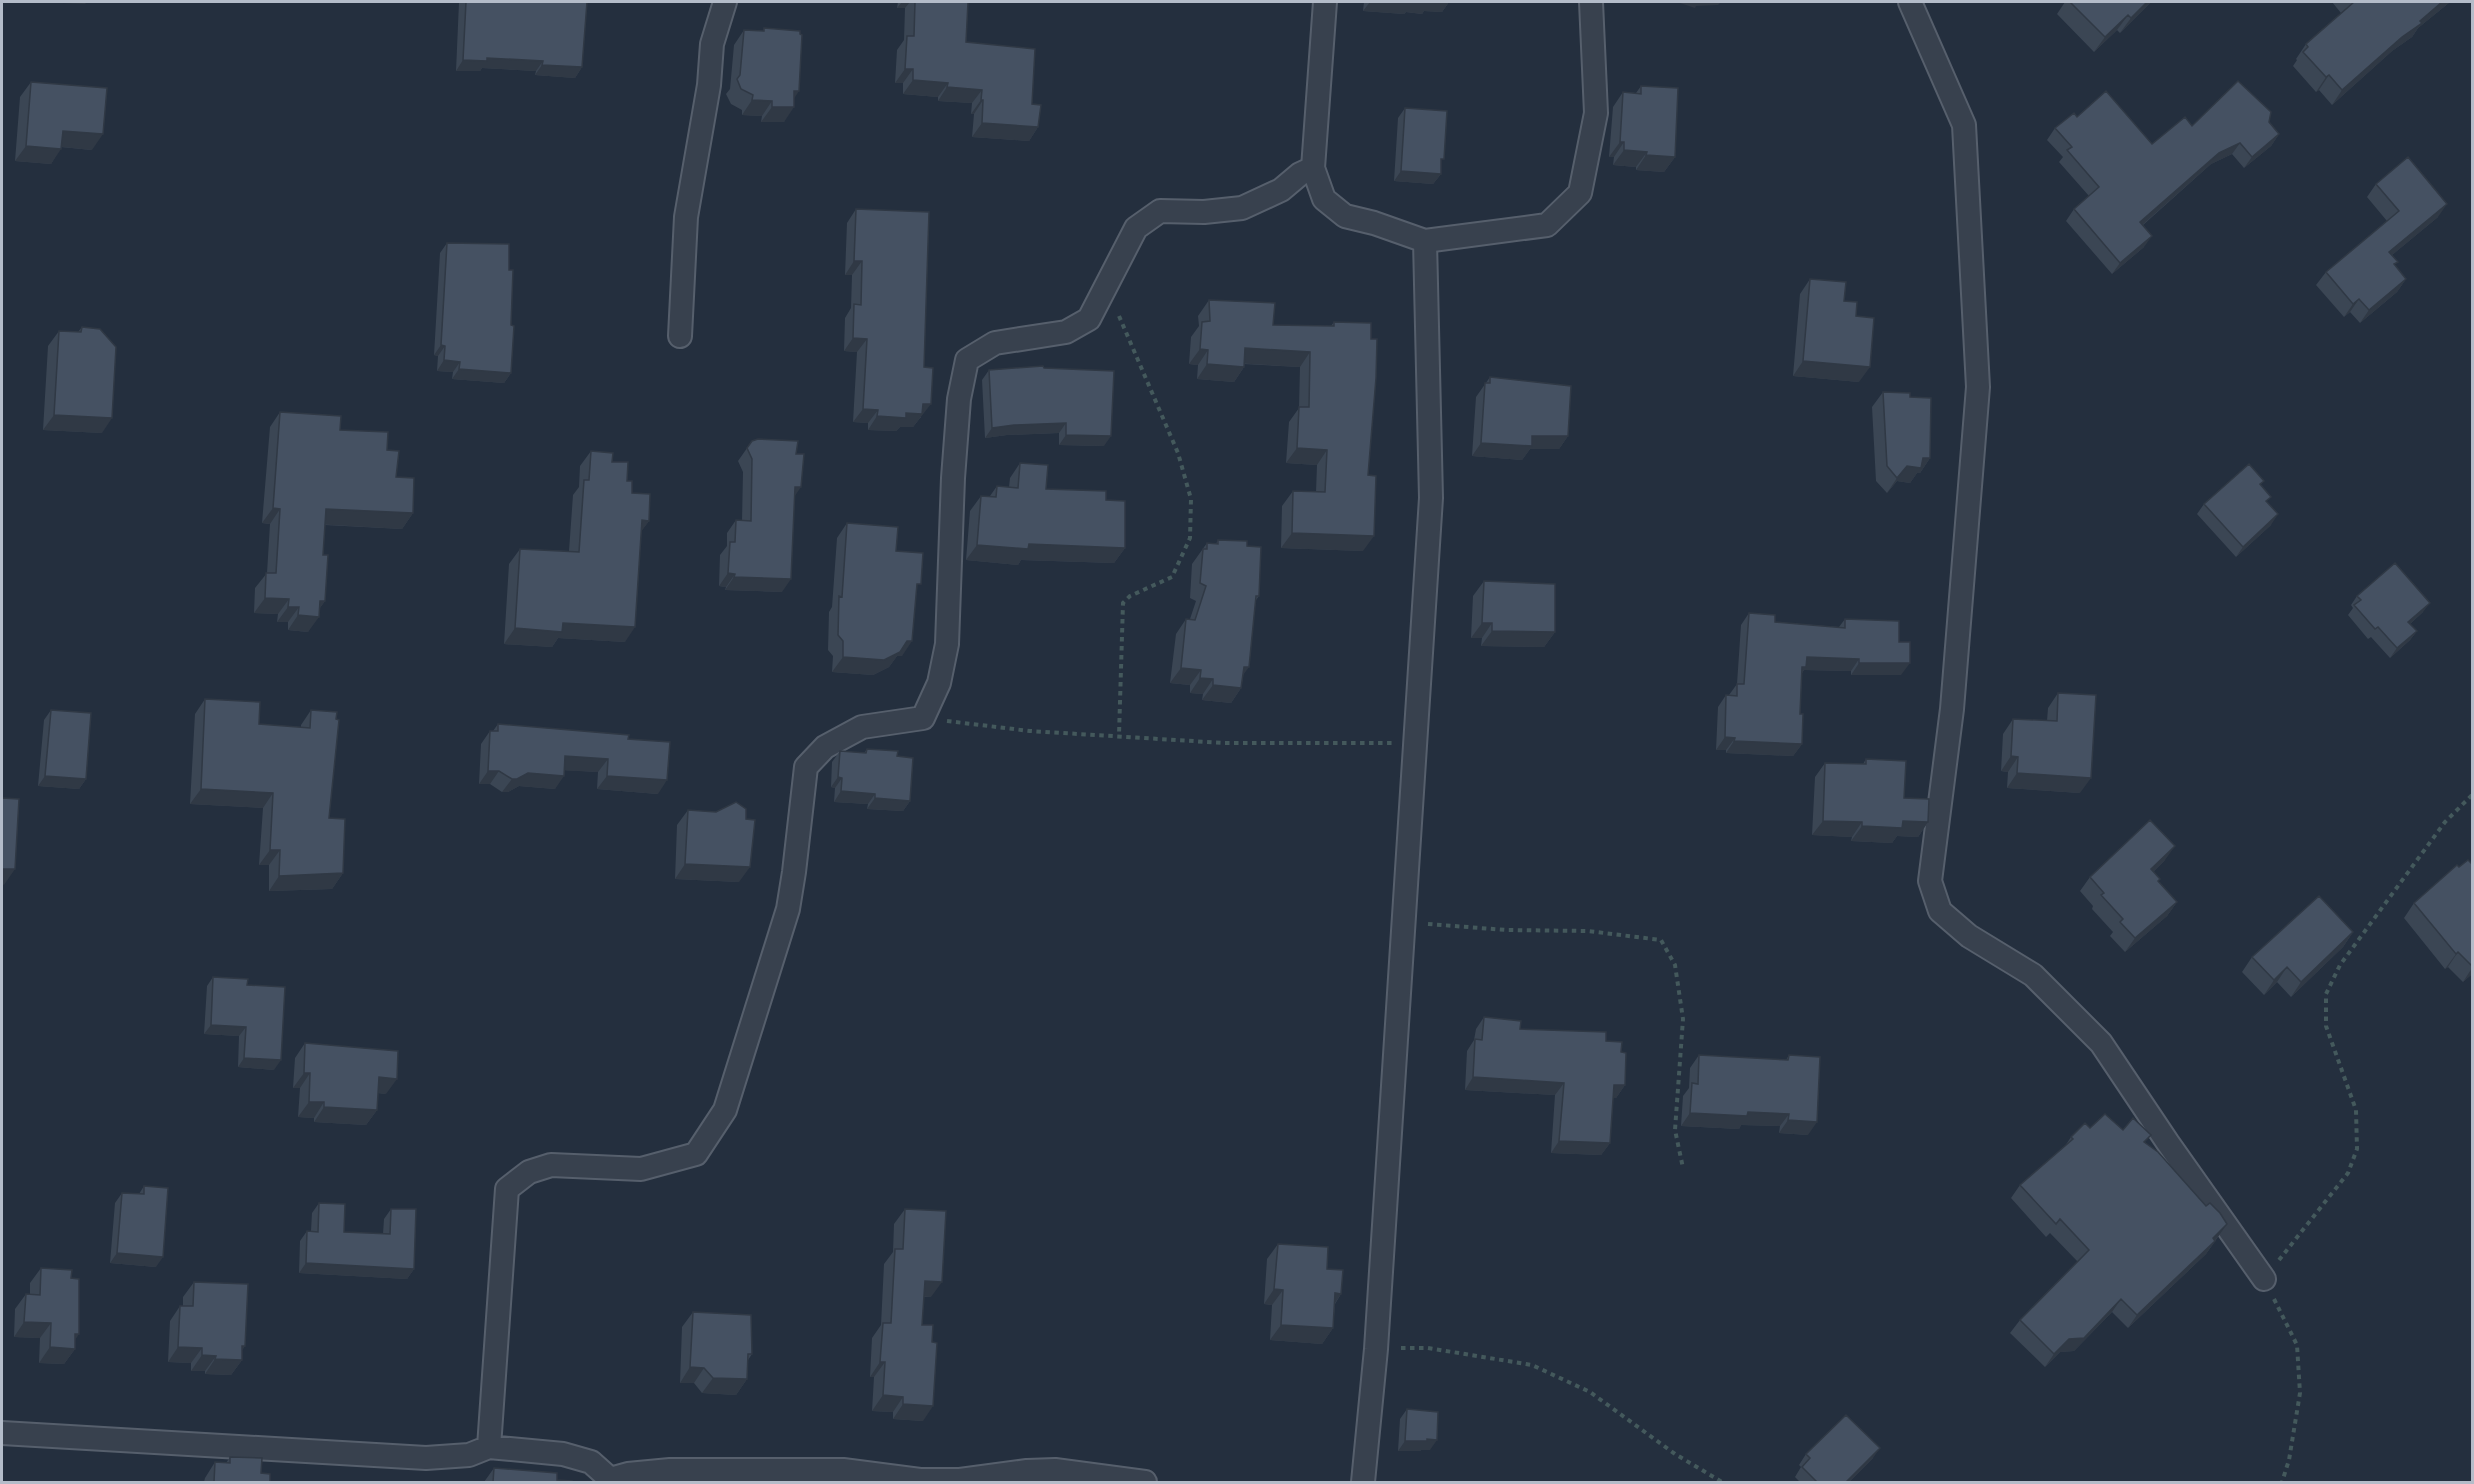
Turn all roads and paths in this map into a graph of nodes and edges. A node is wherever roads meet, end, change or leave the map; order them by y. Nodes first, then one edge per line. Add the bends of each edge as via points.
1 (725, 2) edge
2 (1325, 2) edge
3 (1591, 2) edge
4 (1910, 2) edge
5 (1313, 168) junction
6 (1425, 241) junction
7 (1106, 288) junction
8 (680, 336) dead end
9 (923, 718) junction
10 (1119, 735) junction
11 (1414, 743) junction
12 (2472, 795) edge
13 (1404, 922) junction
14 (1683, 1168) dead end
15 (2264, 1279) junction
16 (1376, 1349) junction
17 (2, 1433) edge
18 (489, 1447) junction
19 (611, 1481) edge
20 (1145, 1482) edge
21 (1363, 1482) edge
22 (1722, 1482) edge
23 (2283, 1482) edge

1 - 8 street via 712,44 709,85 686,217
2 - 5 street
3 - 6 street via 1596,113 1580,193 1547,225
4 - 15 street via 1964,125 1978,387 1952,709 1930,881 1940,911 1969,936 2033,975 2101,1043
5 - 6 street via 1324,199 1346,216
5 - 7 street via 1281,190 1242,208 1160,211 1136,228
6 - 11 street via 1431,498
7 - 9 street via 1089,319 1066,332 994,343 967,360 959,399 946,644 939,684
7 - 10 path via 1178,453 1191,499 1190,538 1172,577 1123,603
9 - 10 path
9 - 18 street via 862,728 825,747 806,767 788,909 725,1110 696,1154 641,1169 551,1165 529,1172 507,1189
10 - 11 path via 1224,742
11 - 13 street
12 - 15 path via 2445,822 2340,965 2326,994 2326,1026 2356,1110 2357,1149 2348,1173
13 - 14 path via 1506,930 1588,931 1661,940 1676,965 1683,1019 1676,1130
13 - 16 street
15 - 23 path via 2297,1345 2300,1393
16 - 21 street
16 - 22 path via 1428,1348 1532,1365 1590,1392 1675,1454
17 - 18 street via 426,1458 469,1455
18 - 19 street via 563,1454 591,1462
19 - 20 street via 670,1470 843,1470 883,1477 960,1480 1055,1470

